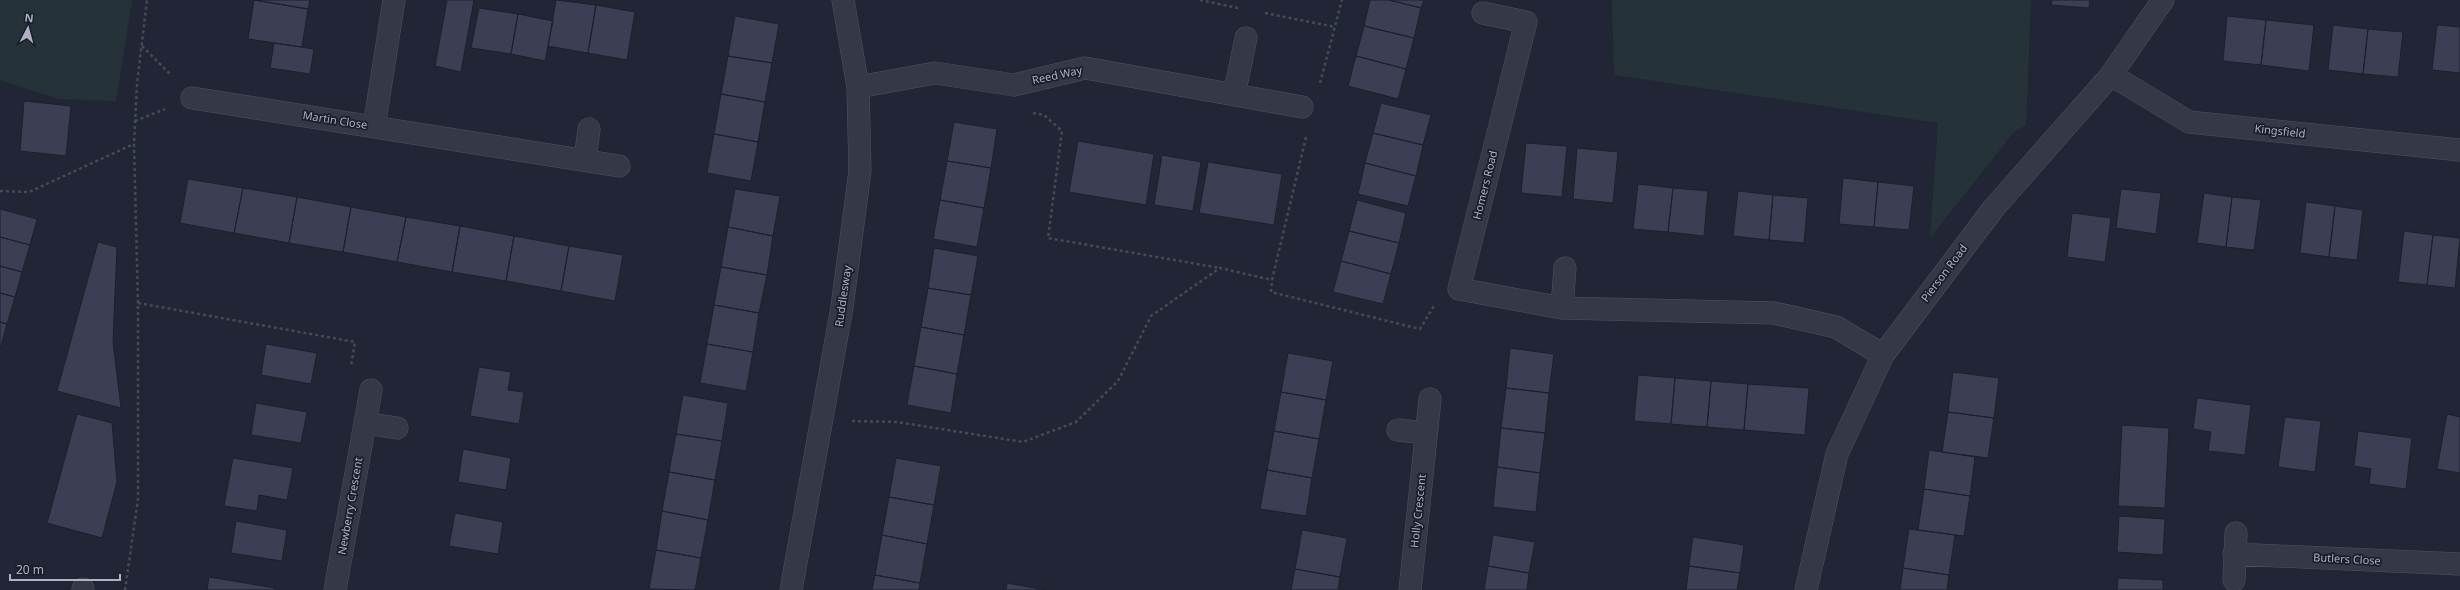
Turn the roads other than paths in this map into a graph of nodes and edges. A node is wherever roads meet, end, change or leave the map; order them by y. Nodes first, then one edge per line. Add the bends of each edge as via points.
1 (394, 0) edge
2 (843, 0) edge
3 (2163, 0) edge
4 (1483, 13) dead end
5 (1246, 38) dead end
6 (2111, 75) junction
7 (858, 87) junction
8 (1234, 95) junction
9 (192, 98) road end
10 (1307, 110) road end
11 (374, 126) junction
12 (589, 129) dead end
13 (2460, 150) edge
14 (585, 160) junction
15 (619, 166) dead end
16 (1565, 268) dead end
17 (1562, 308) junction
18 (1883, 355) junction
19 (371, 390) road end
20 (1430, 399) dead end
21 (365, 422) junction
22 (397, 428) dead end
23 (1398, 430) dead end
24 (1426, 433) junction
25 (2460, 564) edge
26 (2234, 580) dead end
27 (335, 590) edge
28 (790, 590) edge
29 (1410, 590) edge
30 (1806, 590) edge

1 - 11 street, Martin Close
2 - 7 street, Ruddlesway
3 - 6 street, Pierson Road
4 - 17 street, Homers Road via 1526,22 1459,289
5 - 8 street
6 - 13 street, Kingsfield via 2189,122
6 - 18 street, Pierson Road via 1993,209
7 - 8 street, Reed Way via 935,73 1014,84 1085,68
7 - 28 street, Ruddlesway via 860,171 842,307
8 - 10 street, Reed Way
9 - 11 street, Martin Close
11 - 14 street
12 - 14 street
14 - 15 street
16 - 17 street
17 - 18 street via 1774,313 1836,326
18 - 30 street, Pierson Road via 1837,454
19 - 21 street, Newberry Crescent
20 - 24 street, Holly Crescent
21 - 22 street
21 - 27 street, Newberry Crescent
23 - 24 street
24 - 29 street, Holly Crescent
25 - 26 street, Butlers Close via 2235,544

